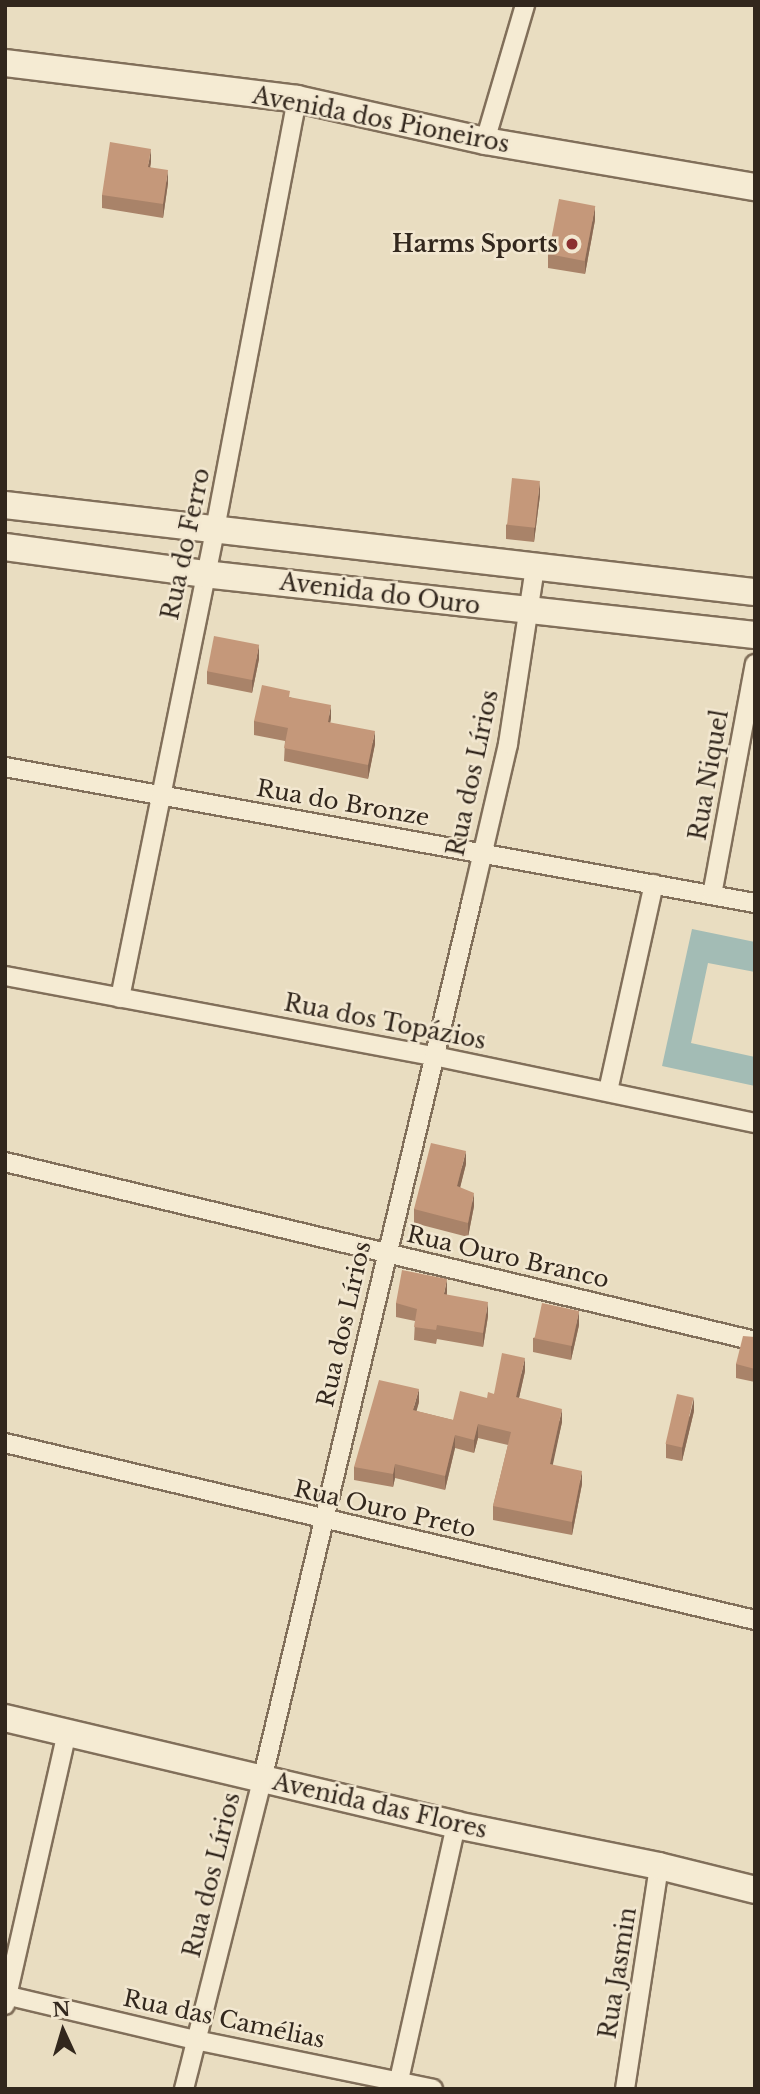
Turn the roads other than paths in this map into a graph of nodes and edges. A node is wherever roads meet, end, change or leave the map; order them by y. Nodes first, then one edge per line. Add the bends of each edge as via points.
1 (525, 5) edge
2 (5, 63) edge
3 (297, 99) junction
4 (485, 141) junction
5 (755, 187) edge
6 (5, 505) edge
7 (215, 529) junction
8 (5, 547) edge
9 (535, 568) junction
10 (204, 574) junction
11 (755, 592) edge
12 (528, 611) junction
13 (755, 635) edge
14 (755, 664) edge
15 (5, 767) edge
16 (159, 795) junction
17 (483, 852) junction
18 (654, 884) junction
19 (712, 895) junction
20 (755, 903) edge
21 (5, 976) edge
22 (120, 998) junction
23 (434, 1056) junction
24 (608, 1091) junction
25 (755, 1123) edge
26 (5, 1162) edge
27 (385, 1254) junction
28 (755, 1341) edge
29 (5, 1443) edge
30 (324, 1521) junction
31 (755, 1620) edge
32 (5, 1718) edge
33 (67, 1732) junction
34 (262, 1780) junction
35 (456, 1825) junction
36 (659, 1866) junction
37 (755, 1891) edge
38 (6, 1999) edge
39 (195, 2040) junction
40 (398, 2085) edge
41 (184, 2089) edge
42 (433, 2089) edge
43 (625, 2089) edge

1 - 4 street
2 - 3 street, Avenida dos Pioneiros
3 - 4 street, Avenida dos Pioneiros
3 - 7 street, Rua do Ferro
4 - 5 street, Avenida dos Pioneiros
6 - 7 street, Avenida do Ouro
7 - 9 street, Avenida do Ouro
7 - 10 street, Rua do Ferro
8 - 10 street, Avenida do Ouro
9 - 11 street, Avenida do Ouro
9 - 12 street, Rua dos Lírios
10 - 12 street, Avenida do Ouro
10 - 16 street, Rua do Ferro
12 - 13 street, Avenida do Ouro
12 - 17 street, Rua dos Lírios via 508,744
14 - 19 street, Rua Niquel
15 - 16 street, Rua do Bronze
16 - 17 street, Rua do Bronze
16 - 22 street, Rua do Ferro
17 - 18 street, Rua do Bronze
17 - 23 street, Rua dos Lírios
18 - 19 street, Rua do Bronze
18 - 24 street
19 - 20 street, Rua do Bronze
21 - 22 street, Rua dos Topázios
22 - 23 street, Rua dos Topázios
23 - 24 street, Rua dos Topázios
23 - 27 street, Rua dos Lírios
24 - 25 street, Rua dos Topázios
26 - 27 street, Rua Ouro Branco
27 - 28 street, Rua Ouro Branco
27 - 30 street, Rua dos Lírios
29 - 30 street, Rua Ouro Preto
30 - 31 street, Rua Ouro Preto
30 - 34 street, Rua dos Lírios
32 - 33 street, Avenida das Flores
33 - 34 street, Avenida das Flores
33 - 38 street
34 - 35 street, Avenida das Flores
34 - 39 street, Rua dos Lírios
35 - 36 street, Avenida das Flores
35 - 40 street
36 - 37 street, Avenida das Flores
36 - 43 street, Rua Jasmin
38 - 39 street, Rua das Camélias
39 - 40 street, Rua das Camélias
39 - 41 street, Rua dos Lírios
40 - 42 street, Rua das Camélias

